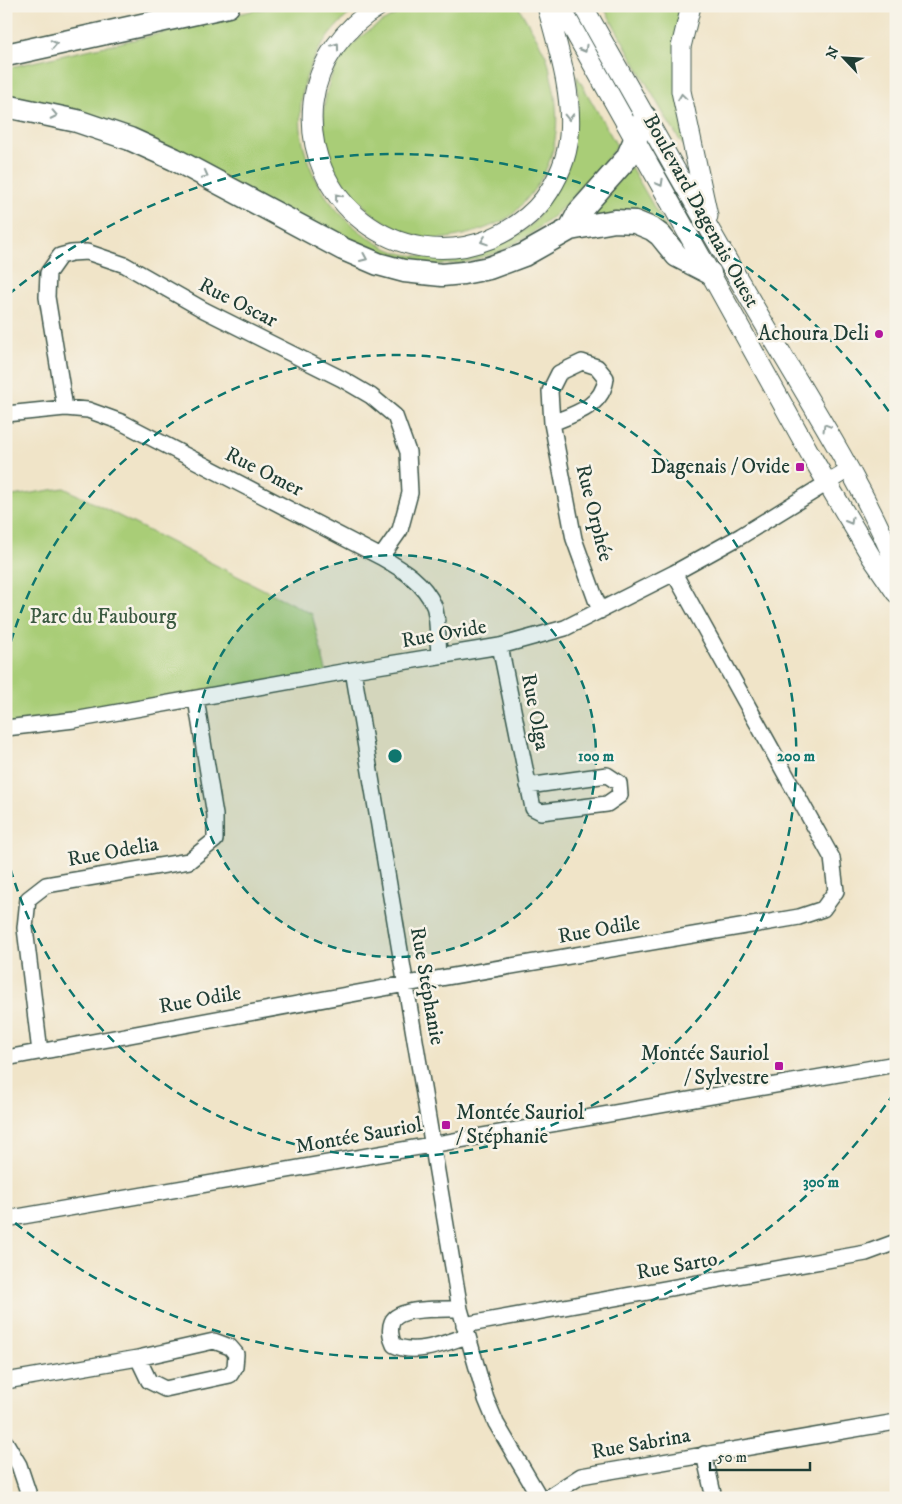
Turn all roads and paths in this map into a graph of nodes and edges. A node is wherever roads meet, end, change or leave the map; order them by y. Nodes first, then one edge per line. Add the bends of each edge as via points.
1 (228, 6) edge
2 (379, 6) edge
3 (547, 6) edge
4 (560, 6) edge
5 (583, 6) edge
6 (692, 6) edge
7 (6, 55) edge
8 (6, 106) edge
9 (645, 117) junction
10 (636, 140) junction
11 (570, 230) junction
12 (711, 232) junction
13 (710, 273) junction
14 (65, 408) junction
15 (6, 414) edge
16 (552, 423) dead end
17 (850, 469) junction
18 (828, 484) junction
19 (381, 557) junction
20 (896, 565) edge
21 (674, 574) junction
22 (896, 593) edge
23 (600, 611) junction
24 (500, 646) junction
25 (440, 656) junction
26 (353, 670) junction
27 (196, 699) junction
28 (6, 728) edge
29 (528, 786) junction
30 (406, 984) junction
31 (40, 1052) junction
32 (6, 1058) edge
33 (896, 1064) edge
34 (433, 1144) junction
35 (6, 1219) edge
36 (896, 1242) edge
37 (460, 1309) junction
38 (466, 1331) junction
39 (138, 1358) junction
40 (6, 1381) edge
41 (896, 1422) edge
42 (6, 1443) edge
43 (704, 1454) junction
44 (30, 1498) edge
45 (540, 1498) edge
46 (547, 1498) edge
47 (714, 1498) edge

7 -> 1 highway
3 -> 2 main road via 566,85 569,112 567,148 560,172 540,203 524,220 505,232 472,245 437,248 414,246 392,239 356,216 334,191 316,151 312,110 322,70 344,35
4 -> 10 main road, Boulevard Dagenais Ouest
5 - 9 main road, Boulevard Dagenais Ouest
12 -> 6 main road via 680,91 681,47
8 -> 11 highway via 78,121 130,139 354,254 404,271 442,275 489,268 524,255
9 - 10 highway
9 - 12 main road, Boulevard Dagenais Ouest
10 - 11 highway via 627,158 579,212
10 -> 13 main road, Boulevard Dagenais Ouest
11 - 13 highway via 615,220 635,222 660,235 677,256
17 -> 12 main road, Boulevard Dagenais Ouest
13 - 18 main road, Boulevard Dagenais Ouest
14 - 15 street, Rue Omer
14 - 19 street, Rue Omer via 88,410 121,422
14 - 19 street, Rue Oscar via 47,297 48,273 60,256 87,252 125,265 204,310 342,379 372,396 395,416 408,452 410,492 400,530
16 - 23 street, Rue Orphée via 574,539
17 - 18 street, Rue Ovide
17 - 20 main road, Boulevard Dagenais Ouest
18 - 21 street, Rue Ovide
18 -> 22 main road, Boulevard Dagenais Ouest
19 - 25 street, Rue Omer via 405,571 427,594 434,607
21 - 23 street, Rue Ovide
21 - 30 street, Rue Odile via 832,858 836,891 823,909 799,918
23 - 24 street, Rue Ovide via 565,628
24 - 25 street, Rue Ovide
24 - 29 street, Rue Olga
25 - 26 street, Rue Ovide
26 - 27 street, Rue Ovide
26 - 30 street, Rue Stéphanie
27 - 28 street, Rue Ovide
27 - 31 street, Rue Odelia via 215,816 215,840 189,861 46,885 28,899 25,928
29 - 29 street, Rue Olga via 533,808 541,812 606,804 620,795 619,783 607,775
30 - 31 street, Rue Odile
30 - 34 street, Rue Stéphanie
31 - 32 street, Rue Odile
33 - 34 street, Montée Sauriol
34 - 35 street, Montée Sauriol
34 - 37 street, Rue Stéphanie
36 - 38 street, Rue Sarto via 866,1253
37 - 38 street, Rue Stéphanie
37 - 38 street via 417,1310 397,1316 391,1322 391,1337 394,1346 420,1350
38 - 45 street, Rue Stéphanie via 496,1423
39 - 39 street via 149,1381 165,1389 230,1375 236,1367 236,1354 230,1347 214,1341
39 - 40 street
41 - 43 street, Rue Sabrina
42 - 44 street via 19,1465
43 - 46 street, Rue Sabrina via 581,1476
43 - 47 street

